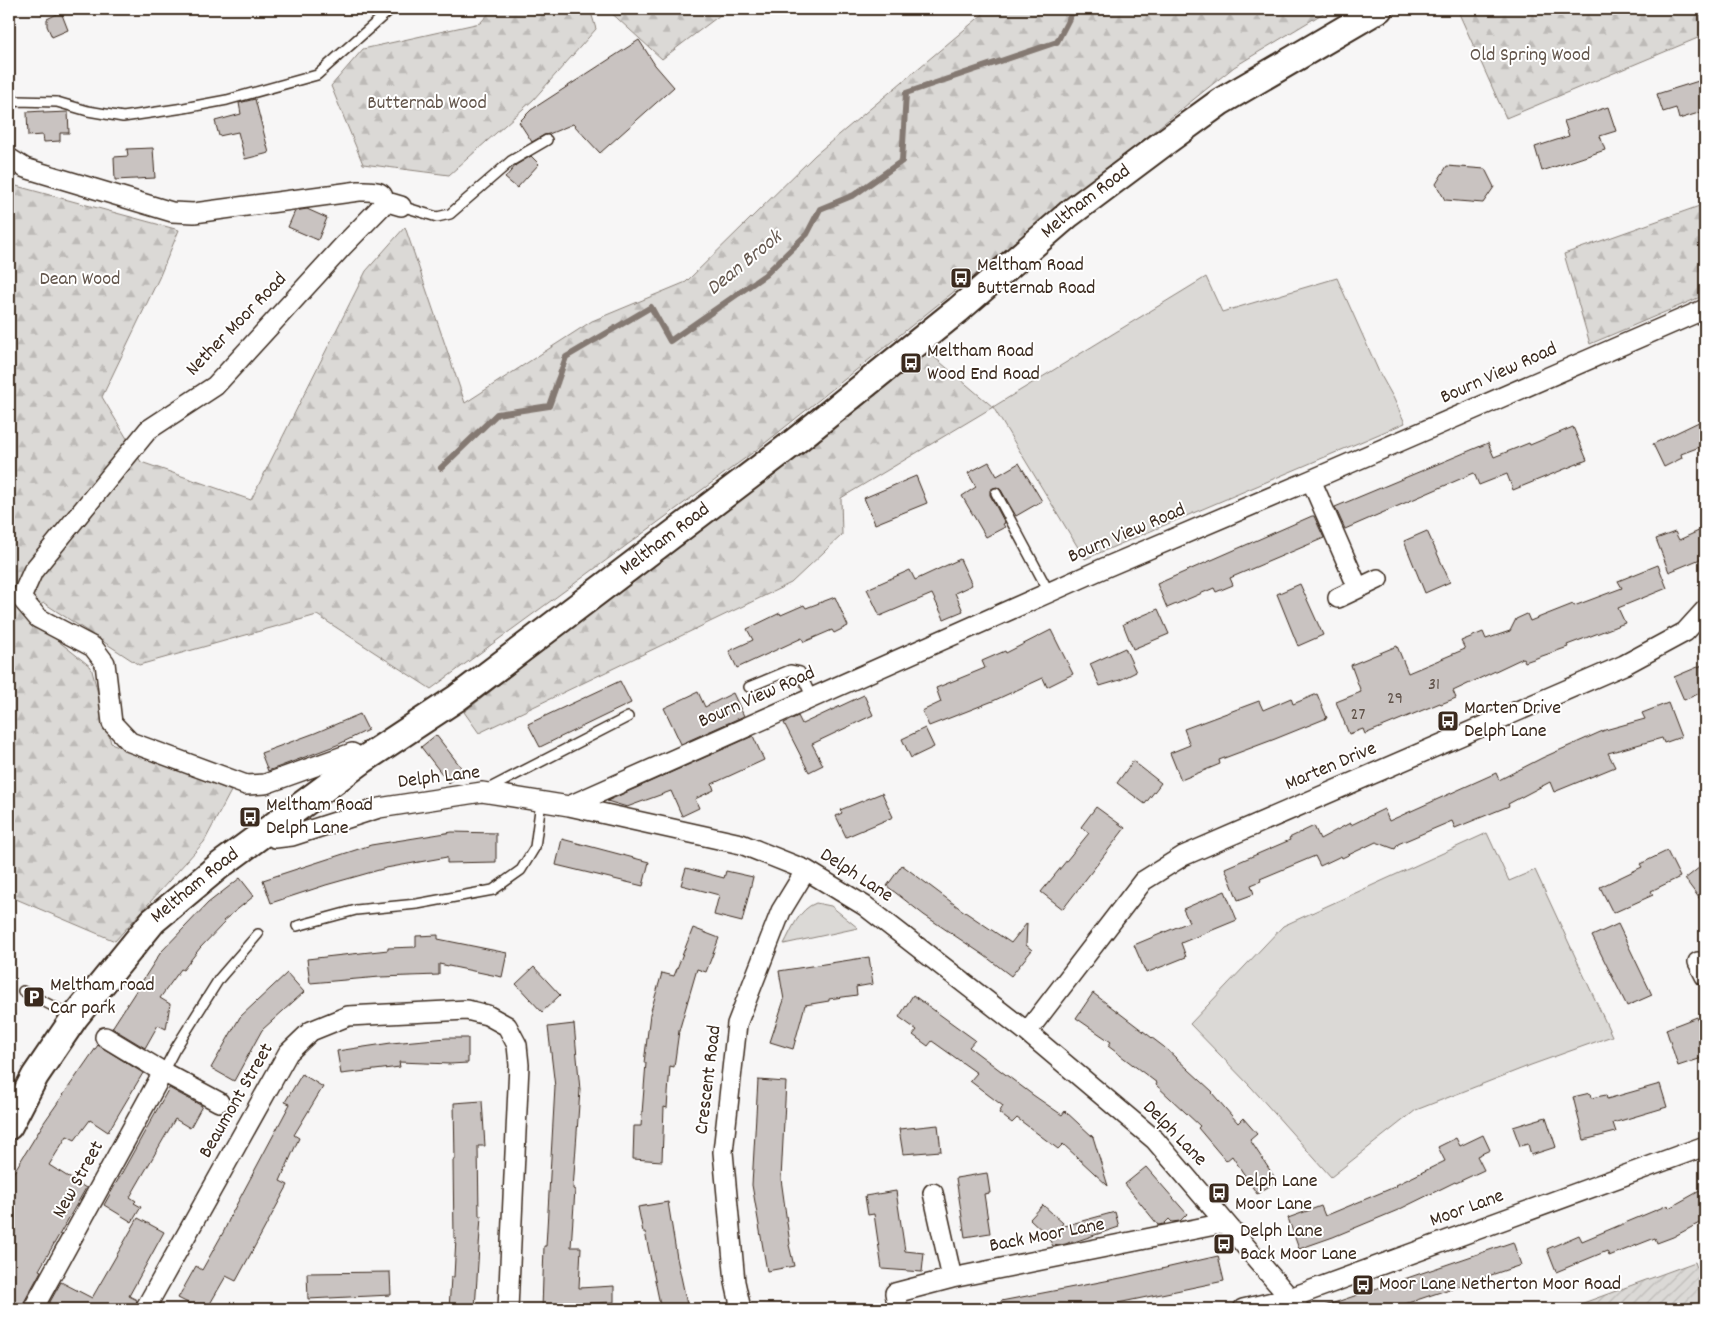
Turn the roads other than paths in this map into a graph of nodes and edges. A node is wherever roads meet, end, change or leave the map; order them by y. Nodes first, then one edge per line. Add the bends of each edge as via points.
1 (392, 9) edge
2 (1379, 9) edge
3 (9, 105) edge
4 (548, 140) dead end
5 (9, 158) edge
6 (392, 204) junction
7 (1705, 308) edge
8 (1311, 480) junction
9 (996, 493) dead end
10 (1378, 579) dead end
11 (1358, 588) junction
12 (1049, 592) junction
13 (1338, 598) dead end
14 (1705, 610) edge
15 (749, 687) dead end
16 (812, 698) junction
17 (628, 717) dead end
18 (363, 760) junction
19 (482, 792) junction
20 (541, 802) junction
21 (569, 806) junction
22 (266, 831) junction
23 (806, 870) junction
24 (297, 926) dead end
25 (258, 934) dead end
26 (23, 991) dead end
27 (75, 1017) junction
28 (1027, 1032) junction
29 (105, 1037) dead end
30 (163, 1072) junction
31 (219, 1102) dead end
32 (9, 1123) edge
33 (1705, 1146) edge
34 (933, 1193) dead end
35 (1225, 1223) junction
36 (952, 1278) junction
37 (1294, 1304) edge
38 (33, 1309) edge
39 (145, 1309) edge
40 (508, 1309) edge
41 (740, 1309) edge
42 (898, 1309) edge
43 (1243, 1309) edge

1 - 3 lane via 317,75 227,100 123,116 56,102 17,101
2 - 18 main road, Meltham Road via 1220,102 1069,214 958,310 793,443 457,698
4 - 6 lane via 511,161 450,214 437,217
5 - 6 street via 25,168 172,212 194,213 359,191 380,193
6 - 18 street, Nether Moor Road via 380,207 215,386 148,430 33,571 21,598 38,618 93,647 106,663 112,723 130,742 246,785 265,784 352,753
7 - 8 street, Bourn View Road
8 - 11 street
8 - 12 street, Bourn View Road
9 - 12 lane
10 - 11 street
11 - 13 street
12 - 16 street, Bourn View Road
14 - 28 street, Marten Drive via 1685,632 1624,664 1183,856 1143,881
15 - 16 lane via 790,670 800,672
16 - 21 street, Bourn View Road
17 - 19 lane
18 - 22 main road, Meltham Road
19 - 20 street, Delph Lane
19 - 22 street, Delph Lane via 379,808 292,836 275,838
20 - 21 street, Delph Lane
20 - 24 lane via 535,847 521,870 493,890 417,904 356,910
21 - 23 street, Delph Lane via 741,844
22 - 27 main road, Meltham Road via 153,921
23 - 28 street, Delph Lane via 865,906
23 - 41 street, Crescent Road via 781,911 737,1024 723,1152 734,1282
25 - 30 lane via 219,979
26 - 27 lane
27 - 32 main road, Meltham Road via 35,1076
28 - 35 street, Delph Lane via 1154,1140
29 - 30 street
30 - 31 street
30 - 38 street, New Street
33 - 37 street, Moor Lane
34 - 36 street
35 - 36 street, Back Moor Lane
35 - 37 street, Delph Lane
36 - 42 street, Back Moor Lane via 895,1293
37 - 43 street, Moor Lane
39 - 40 street, Beaumont Street via 288,1053 312,1032 348,1016 467,1010 487,1015 507,1026 516,1045 519,1065

